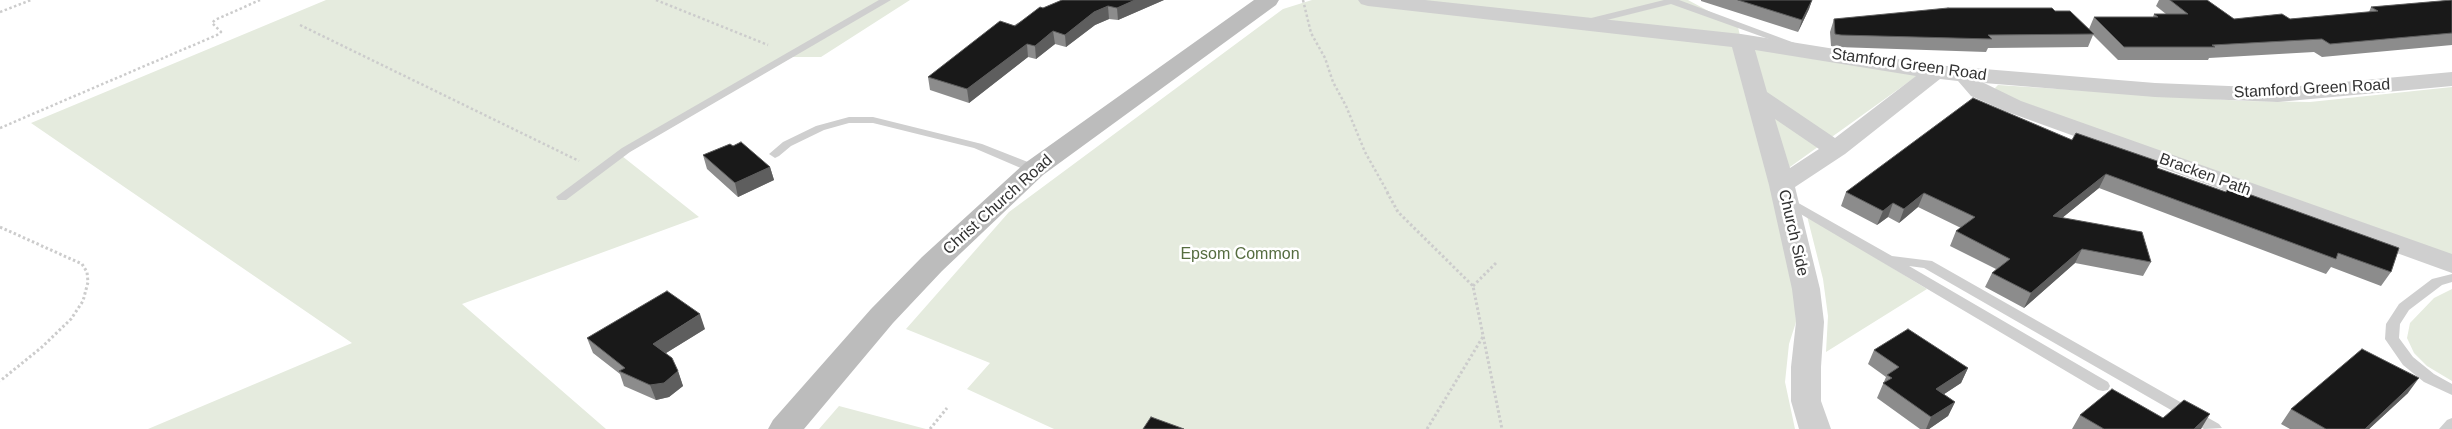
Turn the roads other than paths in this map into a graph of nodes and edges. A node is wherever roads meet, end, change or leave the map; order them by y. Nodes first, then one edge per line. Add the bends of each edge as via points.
1 (886, 0) edge
2 (1368, 0) edge
3 (1262, 1) edge
4 (1583, 23) junction
5 (1741, 41) junction
6 (1819, 53) junction
7 (1935, 72) junction
8 (1964, 74) junction
9 (2452, 79) edge
10 (1757, 96) junction
11 (1836, 149) junction
12 (775, 154) dead end
13 (1034, 169) junction
14 (1784, 192) junction
15 (562, 197) dead end
16 (1887, 260) junction
17 (2452, 264) edge
18 (2452, 278) edge
19 (2102, 386) dead end
20 (2452, 390) edge
21 (2452, 424) edge
22 (2214, 428) dead end
23 (785, 429) edge
24 (1816, 429) edge
25 (2447, 429) edge

1 - 15 lane via 626,150
2 - 4 street, Stamford Green Road
3 - 13 main road, Christ Church Road
4 - 5 street, Stamford Green Road
4 - 6 lane via 1672,1
5 - 6 street, Stamford Green Road
5 - 10 street, Church Side
6 - 7 street, Stamford Green Road
7 - 8 street, Stamford Green Road
7 - 11 street
8 - 9 street, Stamford Green Road via 2155,90 2278,95
8 - 17 street, Bracken Path via 1979,91 2013,106
10 - 11 street
10 - 14 street, Church Side
11 - 14 street
12 - 13 lane via 787,144 820,128 849,120 873,120 978,146
13 - 23 main road, Christ Church Road via 925,271
14 - 16 lane
14 - 24 street, Church Side via 1806,289 1810,322 1806,401
16 - 19 lane
16 - 22 lane via 1927,264
18 - 20 lane via 2430,286 2404,308 2392,324 2392,339 2408,361 2429,378
21 - 25 lane

